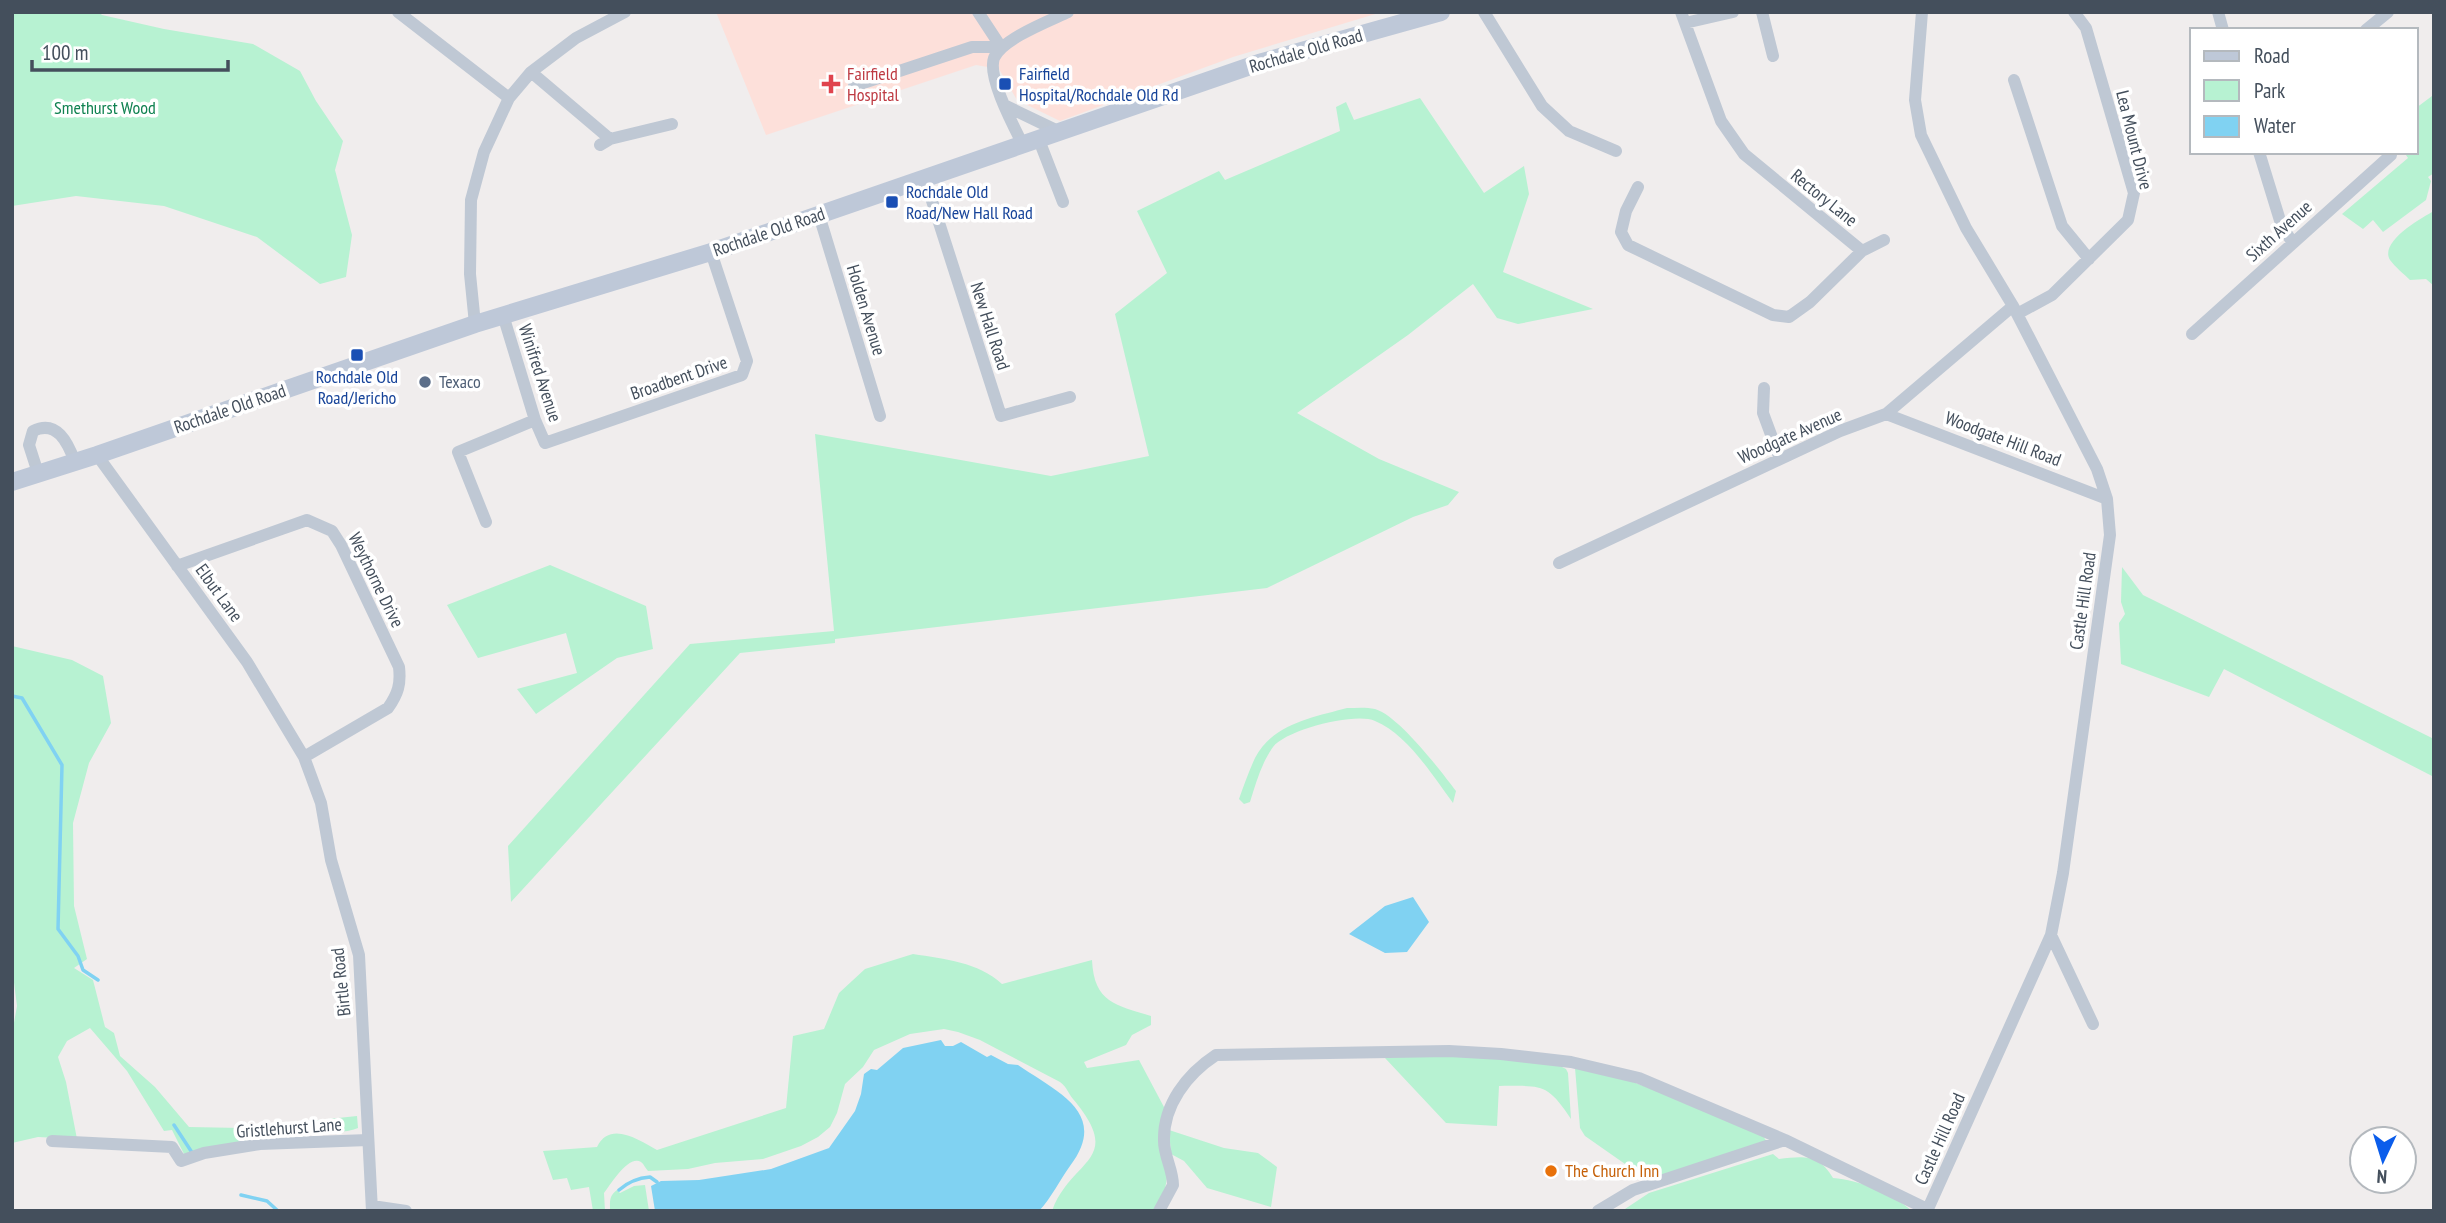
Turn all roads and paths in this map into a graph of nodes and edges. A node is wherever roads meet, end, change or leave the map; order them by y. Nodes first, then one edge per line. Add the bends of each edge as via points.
1 (398, 12) edge
2 (625, 12) edge
3 (978, 12) edge
4 (1068, 12) edge
5 (1441, 12) edge
6 (1484, 12) edge
7 (1733, 12) edge
8 (1762, 12) edge
9 (1922, 12) edge
10 (2074, 12) edge
11 (2388, 12) edge
12 (1683, 18) edge
13 (2368, 28) edge
14 (1001, 47) junction
15 (1773, 56) dead end
16 (531, 72) junction
17 (2014, 80) dead end
18 (854, 86) dead end
19 (509, 98) junction
20 (1006, 106) junction
21 (672, 124) dead end
22 (1060, 132) junction
23 (1031, 143) junction
24 (1616, 151) dead end
25 (2260, 154) edge
26 (2391, 155) dead end
27 (925, 179) junction
28 (1638, 187) dead end
29 (1063, 202) dead end
30 (818, 215) junction
31 (1884, 240) dead end
32 (2293, 243) junction
33 (1862, 251) junction
34 (711, 252) junction
35 (2090, 259) junction
36 (2015, 310) junction
37 (503, 315) junction
38 (475, 324) junction
39 (2192, 334) dead end
40 (1763, 387) dead end
41 (1070, 397) dead end
42 (1886, 414) junction
43 (880, 416) dead end
44 (535, 420) junction
45 (545, 443) joint
46 (97, 455) junction
47 (1780, 459) junction
48 (75, 462) junction
49 (38, 473) junction
50 (12, 482) edge
51 (2107, 499) junction
52 (486, 522) dead end
53 (1559, 563) dead end
54 (177, 566) junction
55 (304, 757) junction
56 (2051, 935) junction
57 (2093, 1024) dead end
58 (368, 1140) junction
59 (1785, 1140) junction
60 (52, 1141) dead end
61 (372, 1208) edge
62 (1927, 1210) edge
63 (406, 1211) edge
64 (1159, 1211) edge
65 (1598, 1211) edge

1 - 19 street
2 - 16 street via 576,38
3 - 14 street
4 - 14 street
5 - 22 main road, Rochdale Old Road via 1259,63
6 - 24 street via 1542,106 1569,131
7 - 12 street, Rectory Lane
8 - 15 street via 1774,36
9 - 36 street, Castle Hill Road via 1915,100 1921,135 1966,228
10 - 35 street, Lea Mount Drive via 2086,28 2134,193 2128,220
11 - 13 street
12 - 33 street, Rectory Lane via 1721,121 1744,154
14 - 18 street via 972,47
14 - 20 street via 993,71
16 - 19 street
16 - 21 street via 605,142
17 - 35 street via 2062,226
19 - 38 street via 484,152 471,200
20 - 22 street
20 - 23 street
22 - 23 main road, Rochdale Old Road
23 - 27 main road, Rochdale Old Road
23 - 29 street
25 - 32 street via 2281,227
26 - 32 street, Sixth Avenue
27 - 30 main road, Rochdale Old Road
27 - 41 street, New Hall Road via 1001,416
28 - 33 street, Rectory Lane via 1621,232 1628,245 1773,315 1789,317 1810,302
30 - 34 main road, Rochdale Old Road
30 - 43 street, Holden Avenue
31 - 33 street
32 - 39 street, Sixth Avenue
34 - 37 main road, Rochdale Old Road
34 - 45 street, Broadbent Drive via 747,361 742,376
35 - 36 street, Lea Mount Drive via 2052,295
36 - 42 street, Woodgate Avenue
36 - 51 street, Castle Hill Road via 2097,469
37 - 38 main road, Rochdale Old Road
37 - 44 street, Winifred Avenue
38 - 46 main road, Rochdale Old Road
40 - 47 street via 1763,413
42 - 47 street, Woodgate Avenue
42 - 51 street, Woodgate Hill Road
44 - 45 street, Winifred Avenue
44 - 52 street via 458,452
46 - 48 main road, Rochdale Old Road
46 - 54 street, Elbut Lane
47 - 53 street, Woodgate Avenue
48 - 49 main road, Rochdale Old Road
48 - 49 street via 63,437 48,427 38,428 29,445
49 - 50 main road, Rochdale Old Road
51 - 56 street, Castle Hill Road via 2110,535
54 - 55 street, Elbut Lane via 247,662
54 - 55 street, Weythorne Drive via 307,520 332,531 399,667 400,680 398,695 388,708
55 - 58 street, Birtle Road via 321,803 331,860 359,955
56 - 57 street
56 - 62 street, Castle Hill Road
58 - 60 street, Gristlehurst Lane via 260,1144 181,1161 172,1147
58 - 61 street, Birtle Road
59 - 62 street
59 - 64 street via 1639,1078 1571,1062 1449,1051 1224,1054 1196,1070 1168,1112 1163,1144 1173,1185
59 - 65 street via 1633,1190
61 - 63 street

